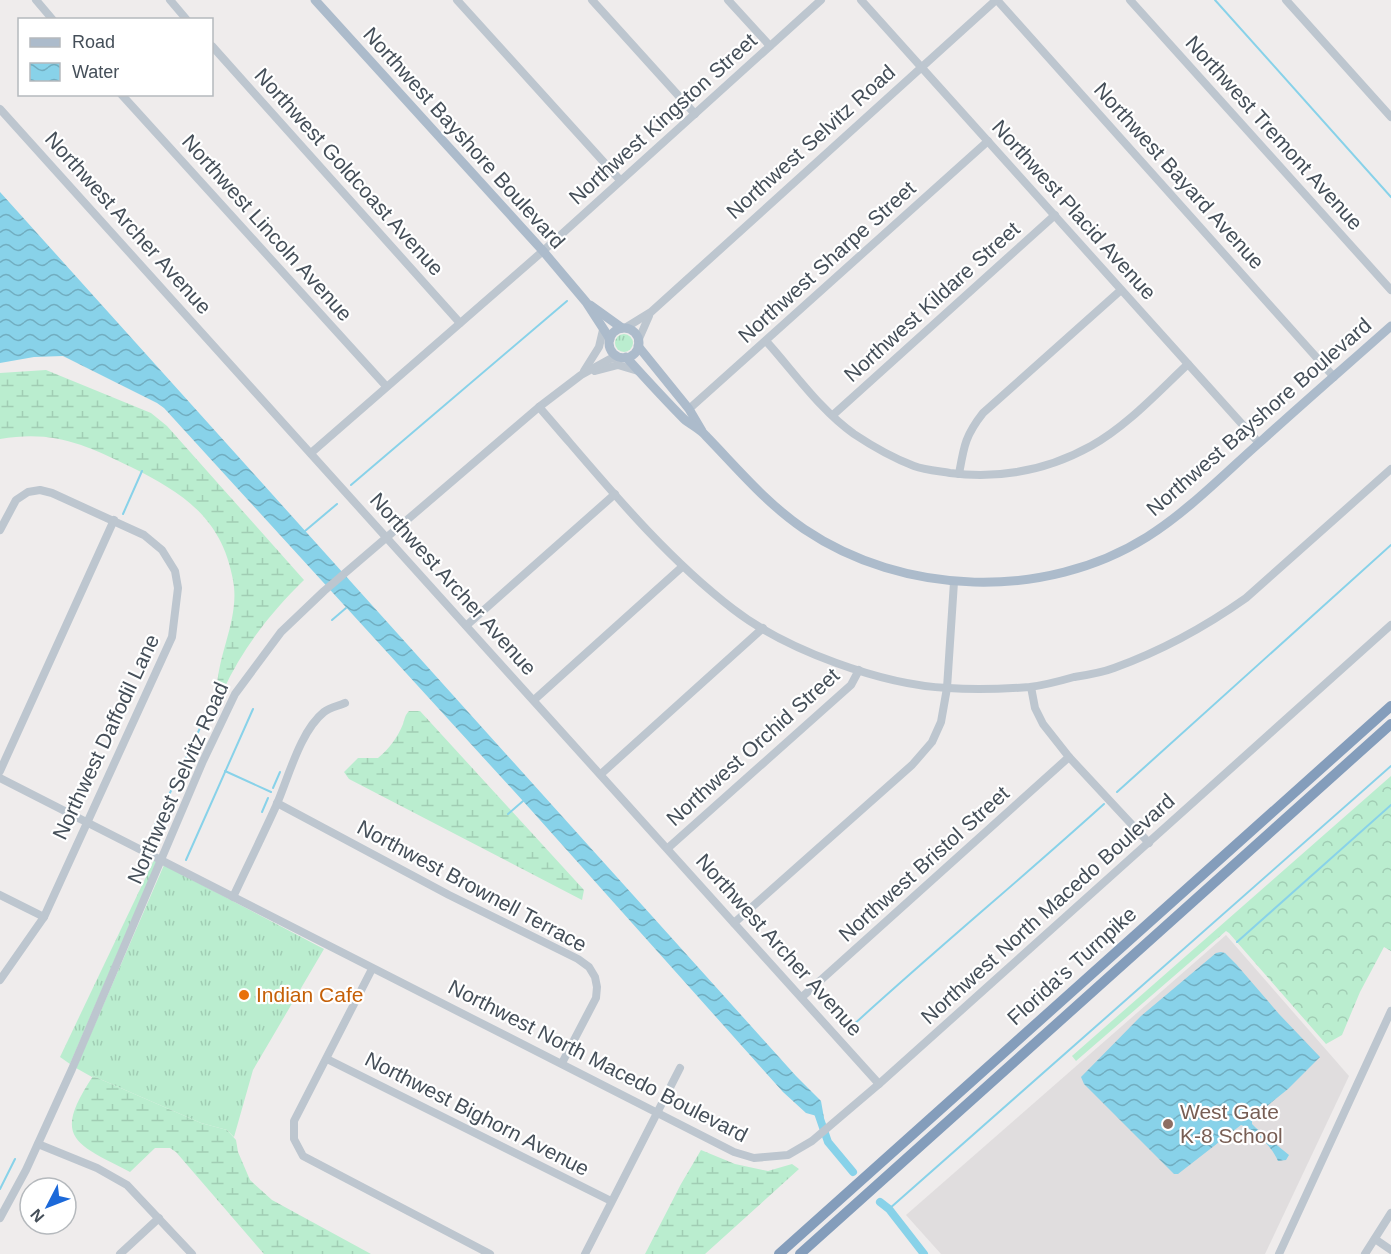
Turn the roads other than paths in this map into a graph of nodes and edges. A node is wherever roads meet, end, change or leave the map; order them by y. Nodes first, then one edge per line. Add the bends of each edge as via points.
1 (36, 0) edge
2 (170, 0) edge
3 (315, 0) edge
4 (457, 0) edge
5 (592, 0) edge
6 (728, 0) edge
7 (821, 0) edge
8 (861, 0) edge
9 (997, 0) edge
10 (1130, 0) edge
11 (1286, 0) edge
12 (51, 18) edge
13 (186, 18) edge
14 (770, 46) junction
15 (213, 47) edge
16 (921, 66) junction
17 (124, 96) edge
18 (0, 109) edge
19 (695, 114) junction
20 (1391, 117) edge
21 (988, 141) junction
22 (620, 180) junction
23 (1055, 215) junction
24 (543, 251) junction
25 (1121, 290) junction
26 (1391, 290) edge
27 (586, 302) junction
28 (651, 312) junction
29 (460, 322) junction
30 (1391, 326) edge
31 (624, 328) junction
32 (603, 330) junction
33 (609, 340) junction
34 (766, 341) junction
35 (638, 343) junction
36 (623, 357) junction
37 (1188, 364) junction
38 (639, 371) junction
39 (583, 373) junction
40 (1334, 377) junction
41 (386, 386) junction
42 (539, 407) junction
43 (689, 409) junction
44 (833, 415) junction
45 (704, 433) junction
46 (1259, 443) junction
47 (311, 453) junction
48 (1391, 469) edge
49 (959, 474) junction
50 (615, 494) junction
51 (114, 520) junction
52 (0, 530) edge
53 (388, 537) junction
54 (682, 567) junction
55 (954, 582) junction
56 (1391, 625) edge
57 (467, 626) junction
58 (763, 628) junction
59 (859, 670) junction
60 (1031, 687) junction
61 (946, 688) junction
62 (534, 700) junction
63 (345, 703) dead end
64 (1391, 706) edge
65 (1391, 724) edge
66 (1069, 757) junction
67 (0, 771) edge
68 (601, 774) junction
69 (0, 778) edge
70 (277, 804) junction
71 (87, 821) junction
72 (1149, 843) junction
73 (668, 848) junction
74 (162, 859) junction
75 (0, 895) edge
76 (233, 897) junction
77 (44, 917) junction
78 (734, 923) junction
79 (372, 969) junction
80 (0, 980) edge
81 (802, 997) junction
82 (1391, 1011) edge
83 (327, 1059) junction
84 (562, 1064) junction
85 (680, 1068) dead end
86 (879, 1084) junction
87 (657, 1113) junction
88 (38, 1144) junction
89 (611, 1201) junction
90 (1391, 1213) edge
91 (0, 1218) edge
92 (159, 1218) junction
93 (1375, 1239) junction
94 (1391, 1250) edge
95 (120, 1254) edge
96 (192, 1254) edge
97 (490, 1254) edge
98 (585, 1254) edge
99 (779, 1254) edge
100 (800, 1254) edge
101 (1279, 1254) edge
102 (1365, 1254) edge

1 - 12 street
2 - 13 street
3 - 24 main road, Northwest Bayshore Boulevard
4 - 22 street
5 - 19 street
6 - 14 street
7 - 14 street, Northwest Kingston Street
8 - 16 street, Northwest Placid Avenue
9 - 16 street, Northwest Selvitz Road
9 - 40 street, Northwest Bayard Avenue
10 - 26 street, Northwest Tremont Avenue
11 - 20 street
14 - 19 street, Northwest Kingston Street
15 - 29 street, Northwest Goldcoast Avenue
16 - 21 street, Northwest Placid Avenue
16 - 28 street, Northwest Selvitz Road
17 - 41 street, Northwest Lincoln Avenue
18 - 47 street, Northwest Archer Avenue
19 - 22 street, Northwest Kingston Street
21 - 23 street, Northwest Placid Avenue
21 - 34 street, Northwest Sharpe Street
22 - 24 street, Northwest Kingston Street
23 - 25 street, Northwest Placid Avenue
23 - 44 street, Northwest Kildare Street
24 - 27 main road, Northwest Bayshore Boulevard
24 - 29 street, Northwest Kingston Street
25 - 37 street, Northwest Placid Avenue
25 - 49 street via 983,413 964,445
27 - 31 main road, Northwest Bayshore Boulevard
27 - 32 main road, Northwest Bayshore Boulevard
28 - 31 street, Northwest Selvitz Road
28 - 35 street, Northwest Selvitz Road
29 - 41 street, Northwest Kingston Street
30 - 40 main road, Northwest Bayshore Boulevard
31 - 33 main road via 614,332
31 - 35 main road via 636,334
32 - 33 main road, Northwest Bayshore Boulevard
32 - 39 street via 599,347
33 - 36 main road via 611,350
33 - 39 street, Northwest Selvitz Road
34 - 43 street, Northwest Sharpe Street
34 - 44 street
35 - 36 main road via 635,353
35 - 43 main road, Northwest Bayshore Boulevard
36 - 38 main road, Northwest Bayshore Boulevard
36 - 39 street, Northwest Selvitz Road
37 - 46 street, Northwest Placid Avenue
37 - 49 street via 1092,446 1056,463 1013,473
38 - 39 street via 618,365
38 - 45 main road, Northwest Bayshore Boulevard
39 - 42 street, Northwest Selvitz Road
40 - 46 main road, Northwest Bayshore Boulevard
41 - 47 street, Northwest Kingston Street
42 - 50 street
42 - 53 street, Northwest Selvitz Road
43 - 45 main road, Northwest Bayshore Boulevard
44 - 49 street via 878,449 915,466
45 - 55 main road, Northwest Bayshore Boulevard via 751,485 805,529 858,558
46 - 55 main road, Northwest Bayshore Boulevard via 1172,520 1116,554 1055,574 1020,580
47 - 53 street, Northwest Archer Avenue
48 - 60 street via 1220,617 1112,669
50 - 54 street
50 - 57 street
51 - 52 street, Northwest Daffodil Lane via 40,490 16,500
51 - 67 street
51 - 71 street, Northwest Daffodil Lane via 144,535 162,550 178,588 172,638
53 - 57 street, Northwest Archer Avenue
53 - 74 street, Northwest Selvitz Road via 281,632 235,694
54 - 58 street via 735,611
54 - 62 street
55 - 61 street
56 - 72 street, Northwest North Macedo Boulevard
57 - 62 street, Northwest Archer Avenue
58 - 59 street via 826,659
58 - 68 street
59 - 61 street
59 - 73 street, Northwest Orchid Street via 851,685
60 - 61 street
60 - 66 street via 1042,724
61 - 78 street via 941,722 932,742 912,765
62 - 68 street, Northwest Archer Avenue
63 - 70 street via 325,711 315,722 293,761
64 - 99 highway, Florida's Turnpike
65 - 100 highway, Florida's Turnpike
66 - 72 street
66 - 81 street, Northwest Bristol Street
68 - 73 street, Northwest Archer Avenue
69 - 71 street, Northwest North Macedo Boulevard
70 - 76 street
70 - 84 street, Northwest Brownell Terrace via 585,964 595,977 596,998
71 - 74 street, Northwest North Macedo Boulevard
71 - 77 street, Northwest Daffodil Lane
72 - 86 street, Northwest North Macedo Boulevard
73 - 78 street, Northwest Archer Avenue
74 - 76 street, Northwest North Macedo Boulevard
74 - 88 street, Northwest Selvitz Road
75 - 77 street
76 - 79 street, Northwest North Macedo Boulevard
77 - 80 street, Northwest Daffodil Lane
78 - 81 street, Northwest Archer Avenue
79 - 83 street
79 - 84 street, Northwest North Macedo Boulevard
81 - 86 street, Northwest Archer Avenue
82 - 101 street
83 - 89 street, Northwest Bighorn Avenue
83 - 97 street via 294,1121 294,1140 303,1156
84 - 87 street, Northwest North Macedo Boulevard
85 - 87 street
86 - 87 street, Northwest North Macedo Boulevard via 812,1142 788,1155 754,1158 734,1152
87 - 89 street
88 - 91 street, Northwest Selvitz Road
88 - 92 street via 97,1168 126,1185
89 - 98 street
90 - 93 street
92 - 95 street
92 - 96 street
93 - 94 street
93 - 102 street

